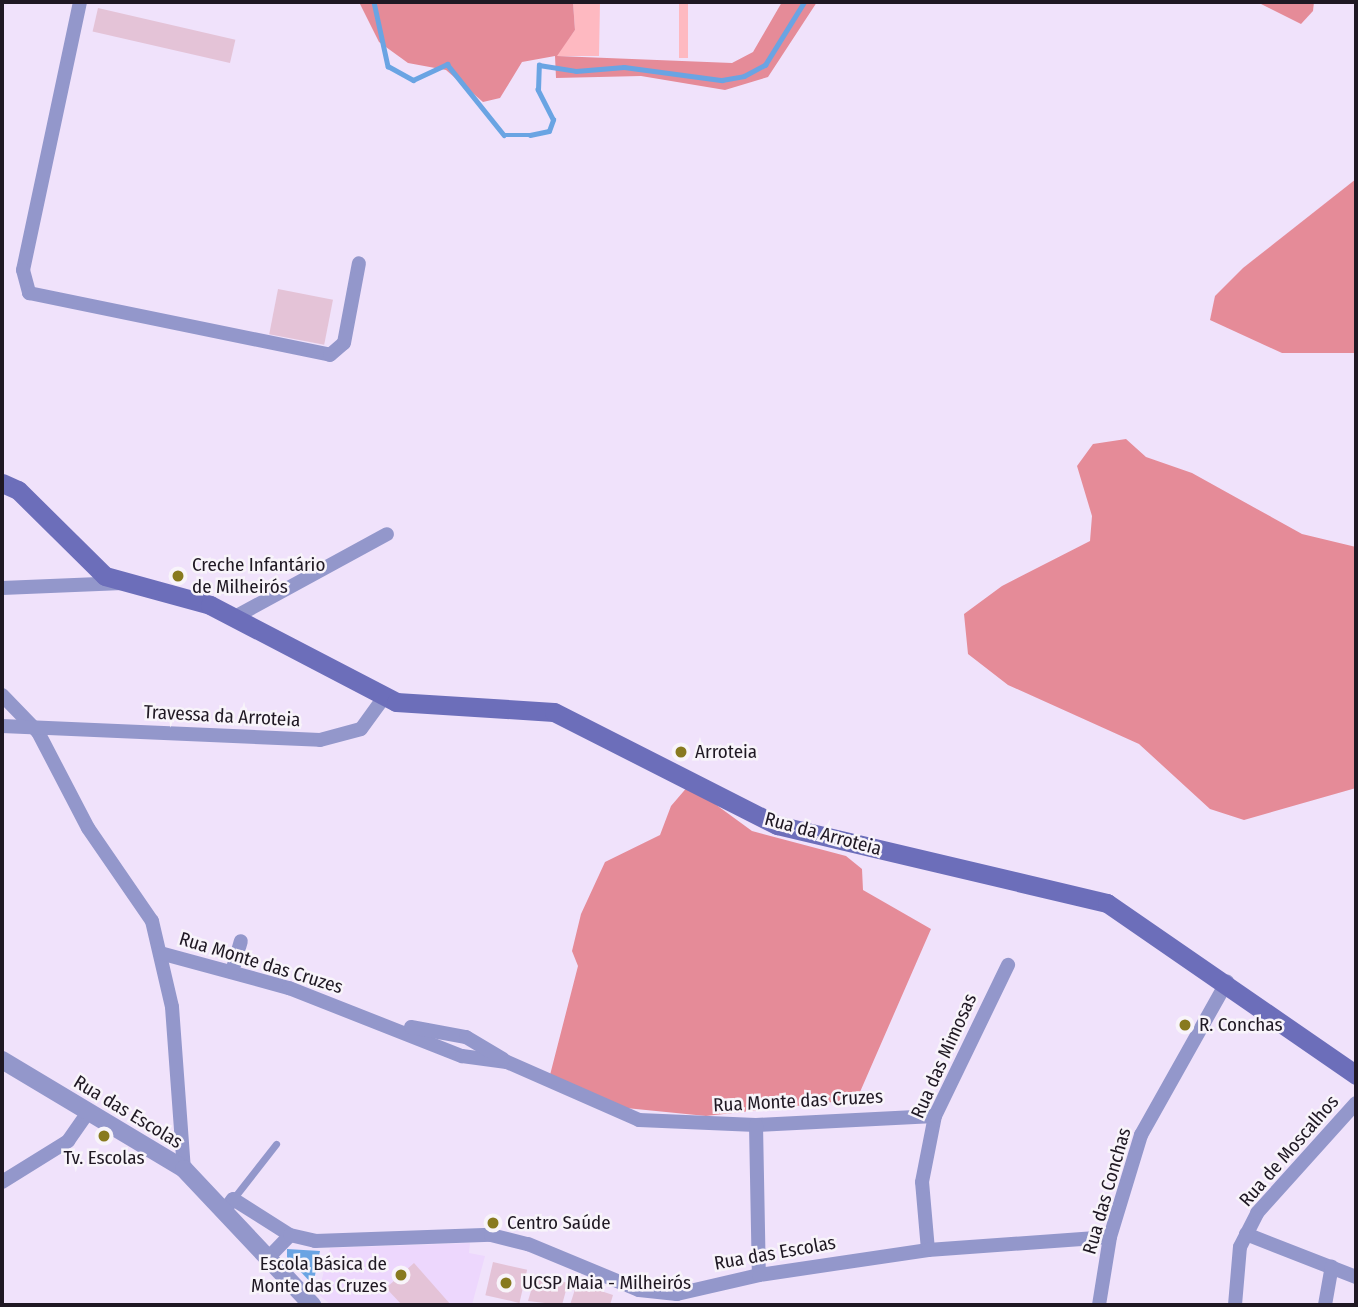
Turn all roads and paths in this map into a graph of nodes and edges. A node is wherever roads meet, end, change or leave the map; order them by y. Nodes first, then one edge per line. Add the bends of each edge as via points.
1 (80, 2) edge
2 (359, 263) dead end
3 (2, 483) edge
4 (387, 534) dead end
5 (124, 583) junction
6 (2, 588) edge
7 (235, 617) junction
8 (2, 695) edge
9 (384, 697) junction
10 (2, 726) edge
11 (38, 732) junction
12 (242, 941) dead end
13 (160, 953) junction
14 (1008, 965) dead end
15 (232, 972) junction
16 (1227, 982) junction
17 (2, 1060) edge
18 (1356, 1074) edge
19 (1356, 1103) edge
20 (88, 1112) junction
21 (936, 1116) junction
22 (756, 1125) junction
23 (276, 1144) dead end
24 (184, 1169) junction
25 (2, 1182) edge
26 (230, 1204) junction
27 (1246, 1234) junction
28 (290, 1235) junction
29 (1110, 1237) junction
30 (928, 1250) junction
31 (269, 1257) junction
32 (1332, 1267) junction
33 (759, 1275) junction
34 (1356, 1277) edge
35 (647, 1299) edge
36 (312, 1305) edge
37 (1099, 1305) edge
38 (1235, 1305) edge
39 (1325, 1305) edge

1 - 2 street via 23,271 29,293 330,355 344,343
3 - 5 main road, Rua da Arroteia via 18,490 98,571
4 - 7 street
5 - 6 street
5 - 7 main road, Rua da Arroteia
7 - 9 main road, Rua da Arroteia
8 - 11 street, Rua Monte das Cruzes
9 - 11 street, Travessa da Arroteia via 362,729 320,740
9 - 16 main road, Rua da Arroteia via 430,706 554,712 777,825 1107,902
10 - 11 street
11 - 13 street, Rua Monte das Cruzes via 88,828 152,921
12 - 15 street
13 - 15 street, Rua Monte das Cruzes
13 - 24 street via 178,1057
14 - 21 street, Rua das Mimosas
15 - 22 street, Rua Monte das Cruzes via 388,1023 462,1056 507,1062 639,1120
16 - 18 main road, Rua da Arroteia
16 - 29 street, Rua das Conchas via 1141,1135
17 - 20 street, Rua das Escolas
19 - 27 street, Rua de Moscalhos via 1257,1213
20 - 24 street, Rua das Escolas
20 - 25 street via 68,1141
21 - 22 street, Rua Monte das Cruzes
21 - 30 street, Rua das Mimosas via 922,1182
22 - 33 street
23 - 26 lane
24 - 26 street, Rua das Escolas
26 - 28 street, Rua das Escolas
26 - 31 street, Rua das Escolas
27 - 32 street
27 - 38 street, Rua de Moscalhos
28 - 31 street
28 - 35 street, Rua das Escolas via 315,1241 491,1235
29 - 30 street, Rua das Escolas
29 - 37 street, Rua das Conchas
30 - 33 street, Rua das Escolas
31 - 36 street, Rua das Escolas
32 - 34 street
32 - 39 street
33 - 35 street, Rua das Escolas

